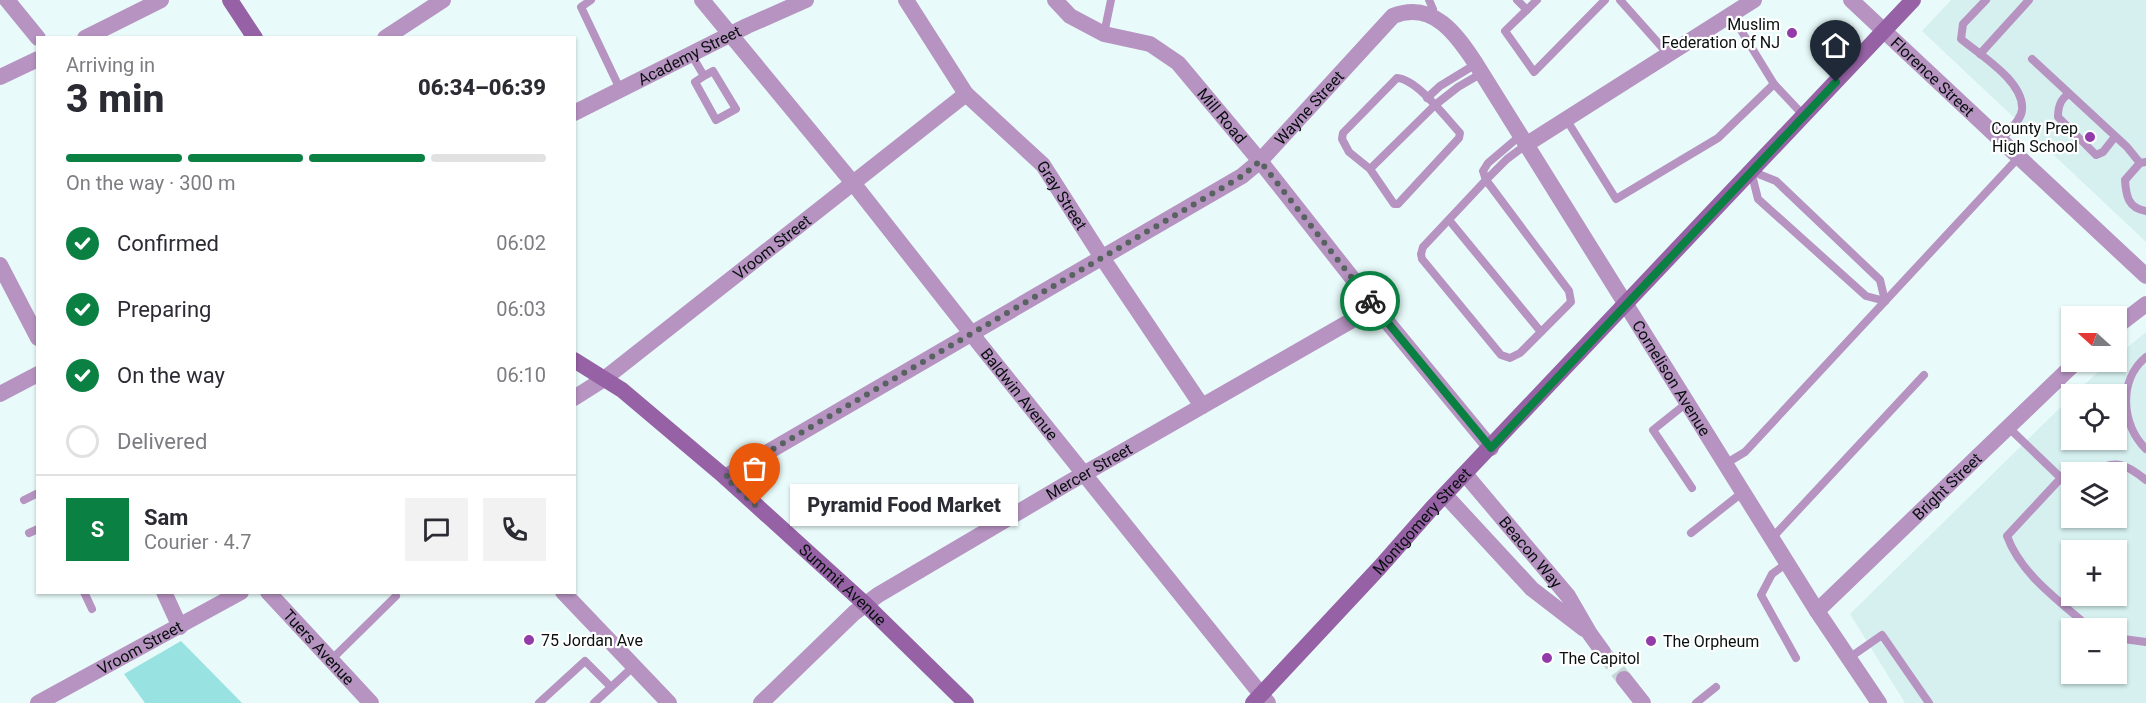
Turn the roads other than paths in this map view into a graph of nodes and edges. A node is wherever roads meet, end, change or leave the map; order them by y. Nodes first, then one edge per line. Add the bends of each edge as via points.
1 (7, 0) edge
2 (161, 0) edge
3 (230, 0) edge
4 (443, 0) edge
5 (591, 0) edge
6 (702, 0) edge
7 (806, 0) edge
8 (906, 0) edge
9 (1055, 0) edge
10 (1111, 0) edge
11 (1517, 0) edge
12 (1537, 0) edge
13 (1605, 0) edge
14 (1620, 0) edge
15 (1754, 0) edge
16 (1851, 0) edge
17 (1913, 0) edge
18 (1986, 0) edge
19 (2029, 0) edge
20 (1427, 4) edge
21 (1527, 10) junction
22 (1731, 14) junction
23 (1885, 30) junction
24 (1104, 34) junction
25 (729, 35) junction
26 (36, 36) edge
27 (89, 36) edge
28 (254, 36) edge
29 (388, 36) edge
30 (691, 54) junction
31 (1668, 54) junction
32 (1980, 54) junction
33 (2032, 59) dead end
34 (36, 60) edge
35 (1479, 69) junction
36 (704, 76) junction
37 (0, 77) edge
38 (1774, 84) junction
39 (620, 89) junction
40 (966, 94) junction
41 (2069, 94) junction
42 (1427, 98) junction
43 (1435, 105) junction
44 (576, 112) edge
45 (1804, 116) junction
46 (1566, 119) junction
47 (2114, 138) junction
48 (1524, 139) junction
49 (2001, 140) junction
50 (2019, 157) junction
51 (1260, 161) junction
52 (2143, 162) edge
53 (1370, 169) junction
54 (1751, 171) junction
55 (1486, 180) junction
56 (853, 183) junction
57 (2146, 211) edge
58 (1449, 220) junction
59 (1102, 259) junction
60 (0, 265) edge
61 (2146, 276) edge
62 (1885, 301) junction
63 (2146, 304) edge
64 (1375, 307) junction
65 (2127, 319) edge
66 (1541, 332) junction
67 (36, 334) edge
68 (971, 334) junction
69 (2146, 357) edge
70 (576, 361) edge
71 (2066, 372) edge
72 (36, 375) edge
73 (1924, 375) dead end
74 (604, 379) junction
75 (0, 394) edge
76 (576, 397) edge
77 (1688, 402) junction
78 (1202, 406) junction
79 (2008, 427) junction
80 (1491, 448) junction
81 (2146, 449) edge
82 (1725, 464) junction
83 (2127, 466) edge
84 (1084, 474) junction
85 (1465, 474) junction
86 (725, 477) junction
87 (2061, 478) joint
88 (2146, 480) edge
89 (1692, 488) dead end
90 (1743, 492) junction
91 (36, 494) edge
92 (1445, 495) junction
93 (24, 500) dead end
94 (36, 530) edge
95 (29, 533) dead end
96 (1691, 533) dead end
97 (1772, 538) junction
98 (1787, 563) junction
99 (85, 594) edge
100 (165, 594) edge
101 (238, 594) edge
102 (270, 594) edge
103 (565, 594) edge
104 (396, 596) dead end
105 (865, 604) junction
106 (92, 609) dead end
107 (1817, 611) junction
108 (2079, 618) edge
109 (180, 627) junction
110 (1590, 634) junction
111 (2127, 639) edge
112 (2146, 642) edge
113 (1603, 652) tunnel mouth
114 (1796, 658) dead end
115 (1849, 658) junction
116 (331, 660) junction
117 (634, 666) junction
118 (1624, 679) tunnel mouth
119 (611, 687) junction
120 (1716, 687) dead end
121 (1260, 700) edge
122 (39, 703) edge
123 (371, 703) edge
124 (539, 703) edge
125 (594, 703) edge
126 (669, 703) edge
127 (760, 703) edge
128 (966, 703) edge
129 (1643, 703) edge
130 (1695, 703) edge
131 (1879, 703) edge
132 (1929, 703) edge

1 - 26 street
2 - 27 street
3 - 28 main road
4 - 29 street
5 - 39 lane via 581,7
6 - 25 street, Baldwin Avenue
7 - 25 street, Academy Street
8 - 40 street, Gray Street
9 - 24 street, Mill Road via 1071,16
10 - 24 lane
11 - 21 lane
12 - 21 lane
13 - 21 lane via 1534,72 1505,31
14 - 31 lane
15 - 22 street
16 - 23 street, Florence Street
17 - 23 main road, Montgomery Street
18 - 32 lane via 1963,24 1961,39
19 - 32 lane
20 - 35 street, Cornelison Avenue via 1447,20
20 - 51 street, Wayne Street via 1403,7 1393,16
22 - 31 street
22 - 38 lane
23 - 45 main road, Montgomery Street
23 - 49 street, Florence Street
24 - 51 street, Mill Road via 1150,44 1178,63
25 - 30 street, Academy Street
25 - 56 street, Baldwin Avenue
30 - 36 lane
30 - 39 street, Academy Street
31 - 46 street
32 - 49 lane via 2021,93 2019,119
33 - 41 lane
34 - 37 street
35 - 42 lane via 1440,86
35 - 43 lane
35 - 48 street, Cornelison Avenue
36 - 36 lane via 695,82 716,120 736,109 713,71
38 - 45 lane
38 - 46 lane via 1718,138 1616,199
39 - 44 street, Academy Street
40 - 56 street, Vroom Street
40 - 59 street, Gray Street via 1043,165
41 - 47 lane
41 - 47 lane via 2058,108 2058,117 2096,155
42 - 43 lane
42 - 53 lane via 1404,78 1397,78 1343,133 1349,152
43 - 53 lane
43 - 53 lane via 1460,133 1459,138 1398,204 1394,204
45 - 54 main road, Montgomery Street
46 - 48 street
47 - 52 lane
48 - 55 lane
48 - 77 street, Cornelison Avenue
49 - 50 street, Florence Street
50 - 61 street, Florence Street
50 - 62 lane
51 - 59 street, Wayne Street via 1242,176
51 - 64 street, Mill Road
52 - 57 lane via 2125,180 2126,196 2137,210
54 - 62 lane via 1776,181 1880,280
54 - 62 lane via 1758,199 1866,296
54 - 80 main road, Montgomery Street
55 - 58 lane
55 - 66 lane via 1572,298
56 - 68 street, Baldwin Avenue
56 - 74 street, Vroom Street
58 - 66 lane
58 - 66 lane via 1421,254 1443,285 1501,355 1510,358 1520,353
59 - 68 street, Wayne Street
59 - 78 street, Gray Street
60 - 67 street
62 - 82 lane via 1744,452
63 - 65 street
64 - 78 street, Mercer Street
64 - 80 street, Mill Road
68 - 84 street, Baldwin Avenue
68 - 86 street, Wayne Street
69 - 81 lane via 2138,363 2125,400 2130,423
70 - 74 main road, Summit Avenue
71 - 79 street, Bright Street
72 - 75 street
73 - 97 lane
74 - 76 street, Vroom Street
74 - 86 main road, Summit Avenue
77 - 82 street, Cornelison Avenue
77 - 89 lane via 1653,430
78 - 84 street, Mercer Street
79 - 87 lane
79 - 107 street, Bright Street
80 - 85 main road, Montgomery Street
82 - 90 street, Cornelison Avenue
83 - 88 lane
84 - 105 street, Mercer Street
84 - 121 street, Baldwin Avenue
85 - 92 main road, Montgomery Street
85 - 110 street, Beacon Way via 1568,596
86 - 105 main road, Summit Avenue
87 - 108 lane via 2007,536 2013,552 2033,576
90 - 96 lane
90 - 97 street, Cornelison Avenue
91 - 93 lane
92 - 110 street, Beacon Way via 1532,589
92 - 121 main road, Montgomery Street
94 - 95 lane
97 - 98 street, Cornelison Avenue
98 - 107 street, Cornelison Avenue
98 - 114 lane via 1772,574 1761,595
99 - 106 lane
100 - 109 street
101 - 109 street, Vroom Street
102 - 116 street, Tuers Avenue
103 - 117 street
104 - 116 lane
105 - 127 street, Mercer Street
105 - 128 main road, Summit Avenue
107 - 115 street, Cornelison Avenue
109 - 122 street, Vroom Street
110 - 113 street, Beacon Way
111 - 112 lane
115 - 131 street, Cornelison Avenue
115 - 132 lane via 1882,634
116 - 123 street, Tuers Avenue
117 - 119 lane
117 - 126 street
118 - 129 street
119 - 124 lane via 585,661
119 - 125 lane
120 - 130 lane

